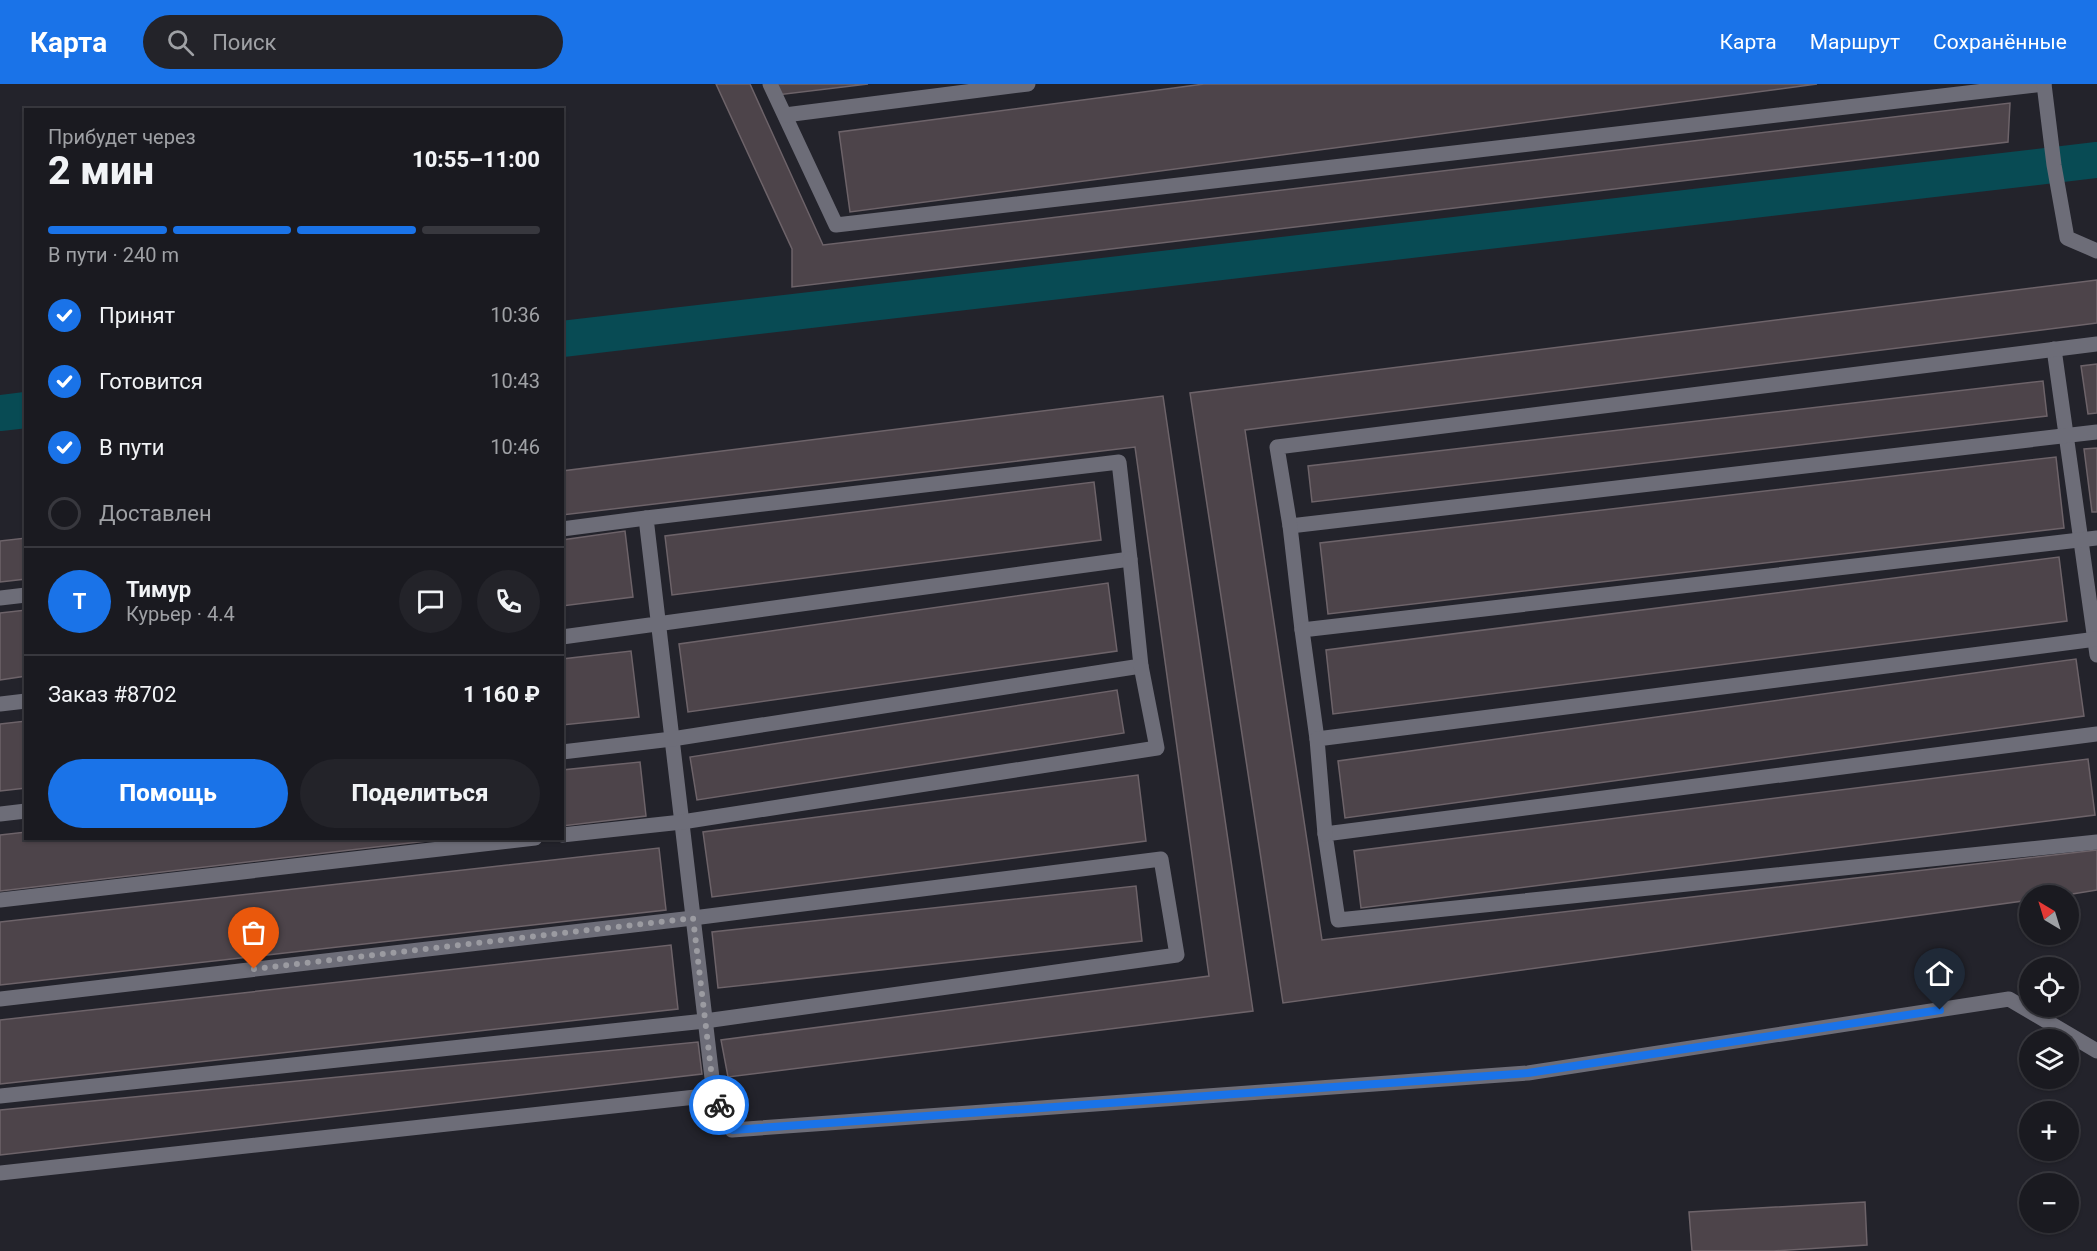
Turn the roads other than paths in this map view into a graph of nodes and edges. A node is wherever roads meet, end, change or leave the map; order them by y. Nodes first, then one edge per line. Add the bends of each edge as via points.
1 (770, 84) edge
2 (1028, 84) edge
3 (2044, 84) edge
4 (1956, 89) edge
5 (785, 116) junction
6 (2097, 251) edge
7 (2097, 344) edge
8 (2054, 349) junction
9 (2097, 432) edge
10 (2067, 437) junction
11 (646, 518) junction
12 (1290, 526) junction
13 (564, 529) edge
14 (2097, 538) edge
15 (2081, 540) junction
16 (1130, 559) junction
17 (24, 595) edge
18 (0, 598) edge
19 (659, 625) junction
20 (1302, 630) junction
21 (564, 638) edge
22 (2096, 644) edge
23 (1141, 666) junction
24 (24, 701) edge
25 (0, 704) edge
26 (2097, 734) edge
27 (1317, 739) junction
28 (672, 740) junction
29 (564, 752) edge
30 (24, 811) edge
31 (0, 814) edge
32 (682, 822) junction
33 (1325, 834) junction
34 (564, 835) edge
35 (518, 840) edge
36 (2097, 842) edge
37 (0, 900) edge
38 (693, 918) junction
39 (0, 999) edge
40 (705, 1021) junction
41 (2097, 1051) edge
42 (714, 1095) junction
43 (0, 1096) edge
44 (0, 1173) edge

1 - 5 street
2 - 5 street
3 - 4 street
3 - 6 street via 2067,238
4 - 5 street via 836,225
7 - 8 street
8 - 10 street
8 - 12 street via 1277,447
9 - 10 street
10 - 12 street
10 - 15 street
11 - 13 street
11 - 16 street via 1119,462
11 - 19 street
12 - 20 street
14 - 15 street
15 - 20 street
15 - 22 street
16 - 19 street
16 - 23 street
17 - 18 street
19 - 21 street
19 - 28 street
20 - 27 street
22 - 27 street
23 - 28 street
23 - 32 street via 1157,748
24 - 25 street
26 - 33 street
27 - 33 street
28 - 29 street
28 - 32 street
30 - 31 street
32 - 34 street
32 - 38 street
33 - 36 street via 1338,920
35 - 37 street
38 - 39 street
38 - 40 street
38 - 40 street via 1161,859 1177,955
40 - 42 street
40 - 43 street
41 - 42 street via 2009,999 1516,1074 732,1130
42 - 44 street

